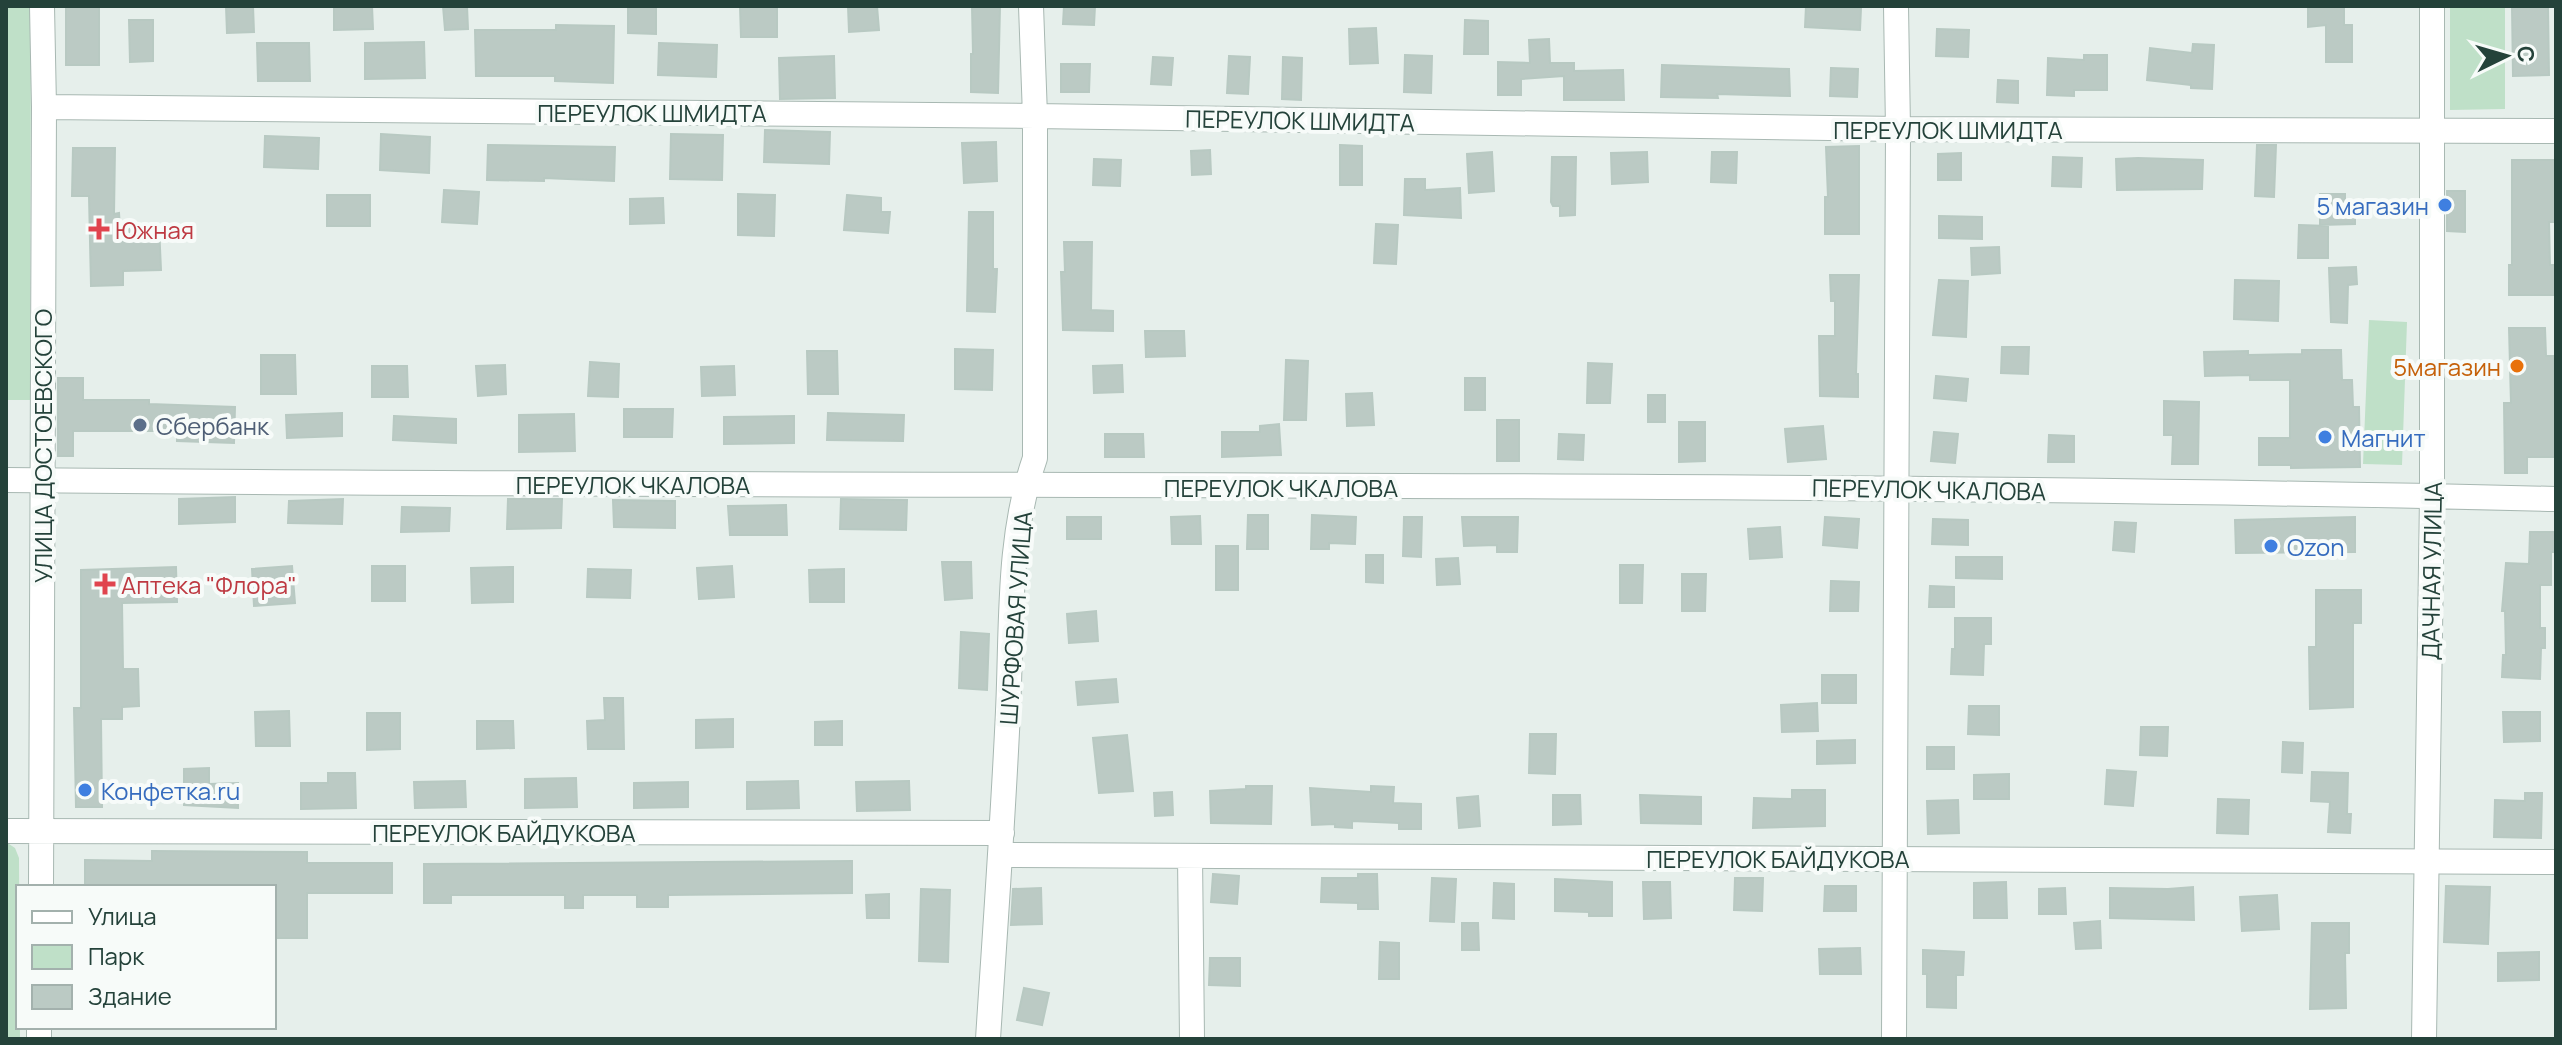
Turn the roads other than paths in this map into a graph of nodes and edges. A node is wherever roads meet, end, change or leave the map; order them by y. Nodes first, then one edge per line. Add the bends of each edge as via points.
1 (42, 6) edge
2 (1031, 6) edge
3 (1896, 6) edge
4 (2432, 6) edge
5 (44, 107) junction
6 (1035, 116) junction
7 (1898, 129) junction
8 (2432, 131) junction
9 (2556, 131) edge
10 (6, 480) edge
11 (42, 481) junction
12 (1025, 487) junction
13 (1896, 488) junction
14 (2432, 496) junction
15 (2556, 499) edge
16 (6, 831) edge
17 (41, 831) junction
18 (1002, 844) junction
19 (1190, 856) junction
20 (1895, 859) junction
21 (2425, 861) junction
22 (2556, 862) edge
23 (41, 885) edge
24 (988, 1039) edge
25 (1192, 1039) edge
26 (1894, 1039) edge
27 (2424, 1039) edge

1 - 5 street, УЛИЦА ДОСТОЕВСКОГО
2 - 6 street, ШУРФОВАЯ УЛИЦА
3 - 7 street
4 - 8 street, ДАЧНАЯ УЛИЦА
5 - 6 street, ПЕРЕУЛОК ШМИДТА
5 - 11 street, УЛИЦА ДОСТОЕВСКОГО
6 - 7 street, ПЕРЕУЛОК ШМИДТА
6 - 12 street, ШУРФОВАЯ УЛИЦА via 1035,458
7 - 8 street, ПЕРЕУЛОК ШМИДТА
7 - 13 street
8 - 9 street, ПЕРЕУЛОК ШМИДТА
8 - 14 street, ДАЧНАЯ УЛИЦА
10 - 11 street, ПЕРЕУЛОК ЧКАЛОВА
11 - 12 street, ПЕРЕУЛОК ЧКАЛОВА
11 - 17 street, УЛИЦА ДОСТОЕВСКОГО
12 - 13 street, ПЕРЕУЛОК ЧКАЛОВА
12 - 18 street, ШУРФОВАЯ УЛИЦА via 1016,544
13 - 14 street, ПЕРЕУЛОК ЧКАЛОВА
13 - 20 street
14 - 15 street, ПЕРЕУЛОК ЧКАЛОВА
14 - 21 street, ДАЧНАЯ УЛИЦА
16 - 17 street, ПЕРЕУЛОК БАЙДУКОВА
17 - 18 street, ПЕРЕУЛОК БАЙДУКОВА
17 - 23 street, УЛИЦА ДОСТОЕВСКОГО
18 - 19 street, ПЕРЕУЛОК БАЙДУКОВА
18 - 24 street, ШУРФОВАЯ УЛИЦА
19 - 20 street, ПЕРЕУЛОК БАЙДУКОВА
19 - 25 street
20 - 21 street, ПЕРЕУЛОК БАЙДУКОВА
20 - 26 street
21 - 22 street, ПЕРЕУЛОК БАЙДУКОВА
21 - 27 street, ДАЧНАЯ УЛИЦА

